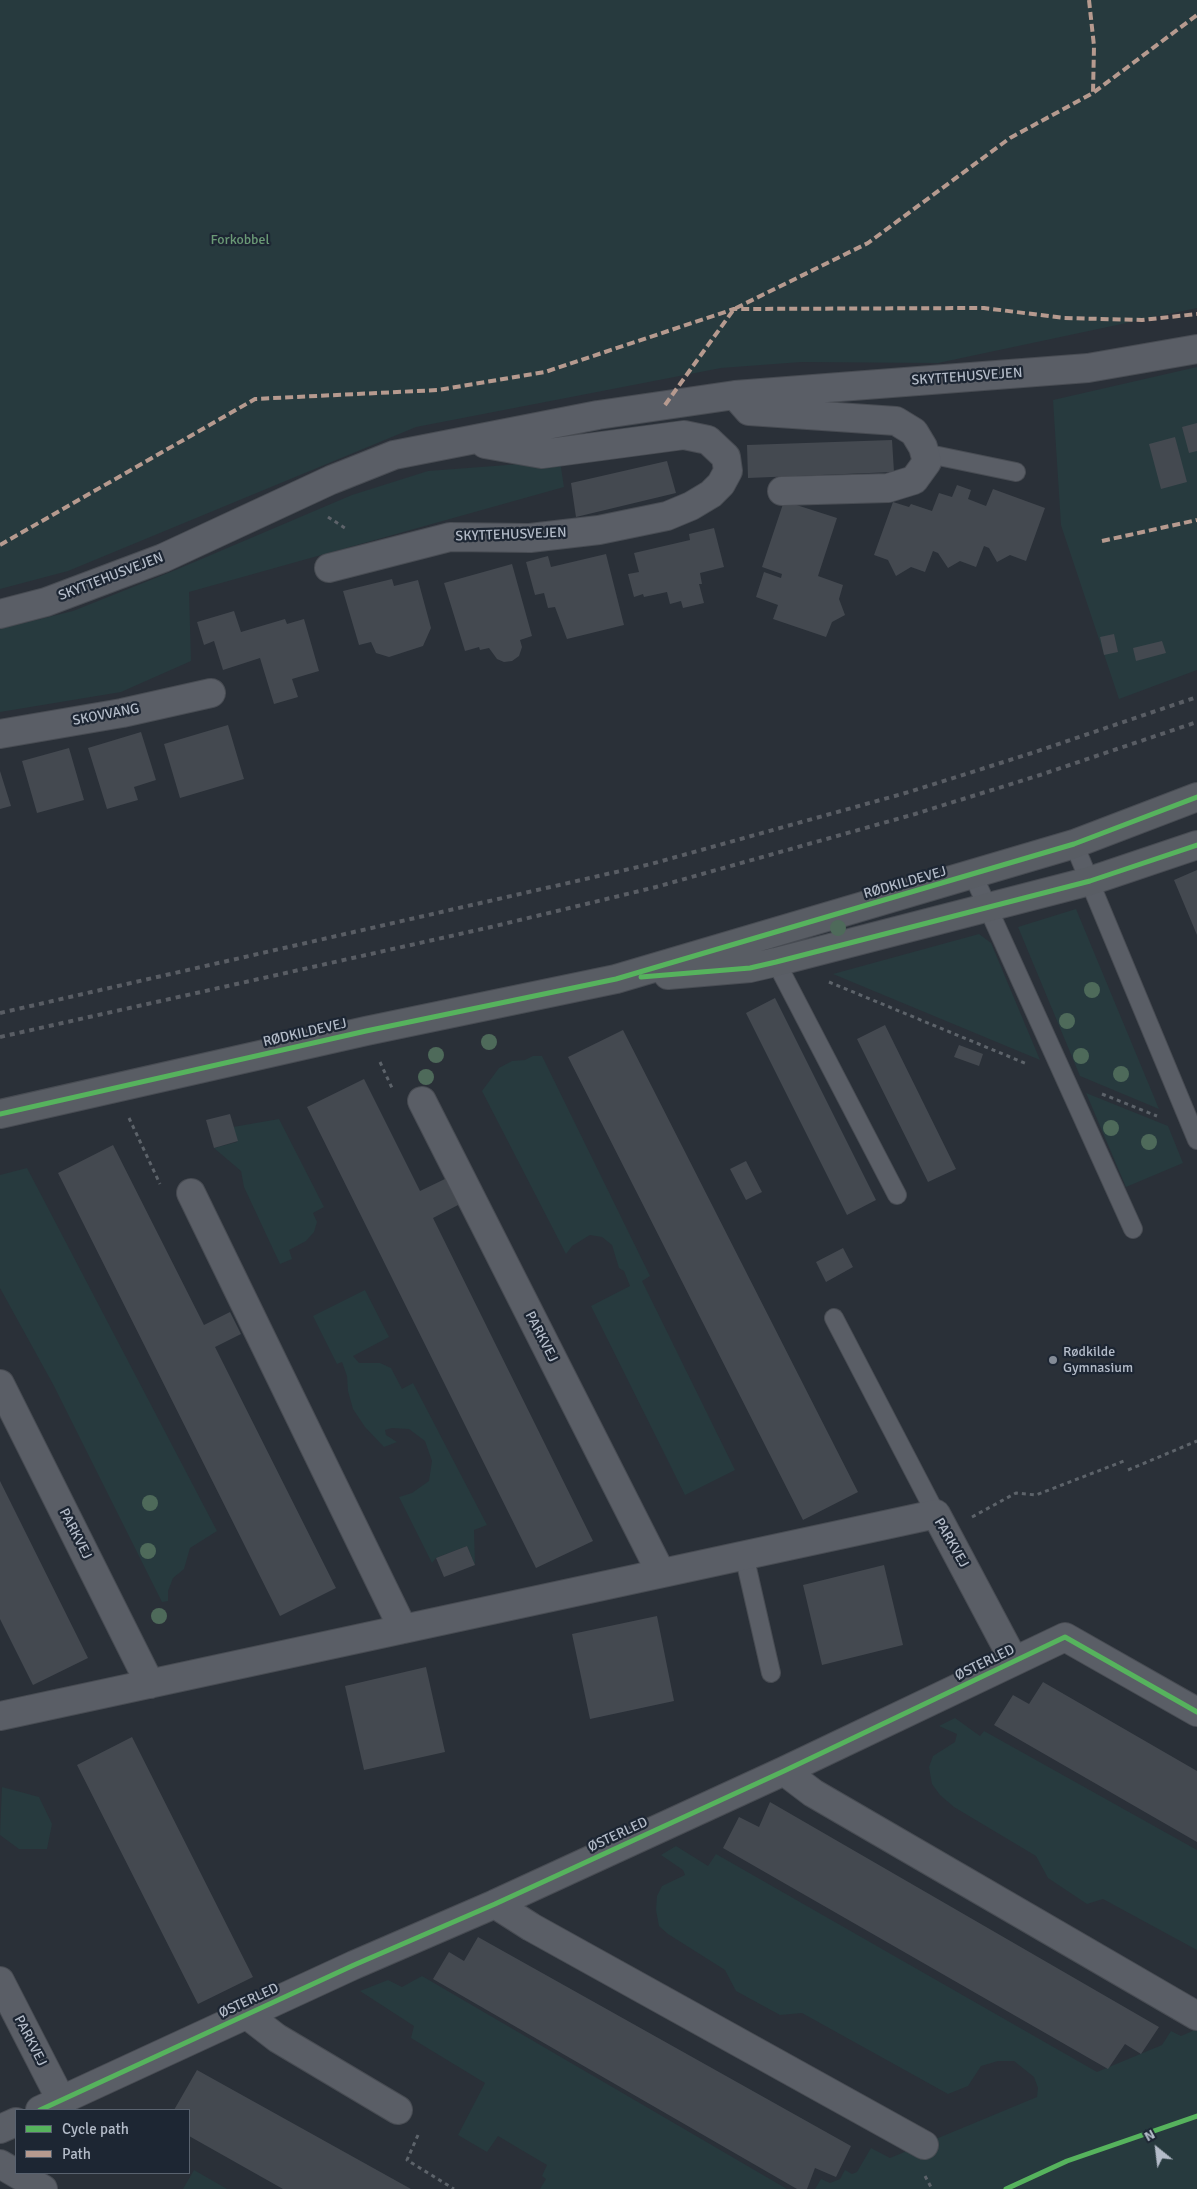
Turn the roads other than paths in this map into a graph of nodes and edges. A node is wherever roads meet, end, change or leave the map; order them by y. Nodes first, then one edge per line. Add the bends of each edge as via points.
1 (1197, 349) edge
2 (735, 394) junction
3 (471, 441) junction
4 (924, 453) junction
5 (1016, 472) dead end
6 (782, 491) dead end
7 (329, 568) dead end
8 (0, 614) edge
9 (211, 693) dead end
10 (0, 734) edge
11 (1197, 797) edge
12 (1074, 844) junction
13 (1197, 845) edge
14 (973, 875) junction
15 (1090, 881) junction
16 (988, 909) junction
17 (780, 961) junction
18 (616, 980) junction
19 (422, 1101) road end
20 (0, 1114) edge
21 (1195, 1135) edge
22 (191, 1192) road end
23 (896, 1195) dead end
24 (1133, 1229) dead end
25 (834, 1318) dead end
26 (0, 1384) edge
27 (941, 1522) junction
28 (744, 1555) junction
29 (661, 1573) junction
30 (404, 1629) junction
31 (1014, 1661) junction
32 (771, 1673) dead end
33 (150, 1684) junction
34 (1197, 1712) edge
35 (0, 1716) edge
36 (784, 1771) junction
37 (495, 1904) junction
38 (0, 1981) edge
39 (246, 2014) junction
40 (1197, 2016) edge
41 (50, 2105) edge
42 (398, 2110) road end
43 (15, 2122) edge
44 (0, 2129) edge
45 (924, 2145) dead end
46 (0, 2164) edge
47 (15, 2173) edge
48 (17, 2174) edge
49 (43, 2189) edge

1 - 2 street, SKYTTEHUSVEJEN via 1088,368
2 - 3 street, SKYTTEHUSVEJEN via 598,415
2 - 4 street via 749,411 896,421 914,432
3 - 7 street, SKYTTEHUSVEJEN via 542,454 684,435 708,440 726,457 728,471 711,494 667,516 599,530 530,538 450,537
3 - 8 street, SKYTTEHUSVEJEN via 394,455 296,495 163,558 46,602
4 - 5 lane
4 - 6 street via 927,462 914,480 888,488
9 - 10 street, SKOVVANG via 122,713
11 - 12 street, RØDKILDEVEJ
12 - 14 street, RØDKILDEVEJ
12 - 15 lane
13 - 15 street, RØDKILDEVEJ
14 - 16 lane
14 - 18 street, RØDKILDEVEJ
15 - 16 street, RØDKILDEVEJ
15 - 21 lane
16 - 17 street, RØDKILDEVEJ
16 - 24 lane
17 - 18 street, RØDKILDEVEJ via 750,968
17 - 23 lane
18 - 20 street, RØDKILDEVEJ via 366,1031
19 - 29 street, PARKVEJ
22 - 30 street
25 - 27 lane
26 - 33 street, PARKVEJ
27 - 28 street, PARKVEJ
27 - 31 street, PARKVEJ
28 - 29 street, PARKVEJ
28 - 32 lane
29 - 30 street, PARKVEJ
30 - 33 street, PARKVEJ
31 - 34 street, ØSTERLED via 1065,1637
31 - 36 street, ØSTERLED
33 - 35 street, PARKVEJ
36 - 37 street, ØSTERLED
36 - 40 street via 813,1793
37 - 39 street, ØSTERLED
37 - 45 street
38 - 41 street, PARKVEJ
39 - 41 street, ØSTERLED
39 - 42 street, ØSTERLED via 278,2038
43 - 44 street
46 - 47 street
48 - 49 street

